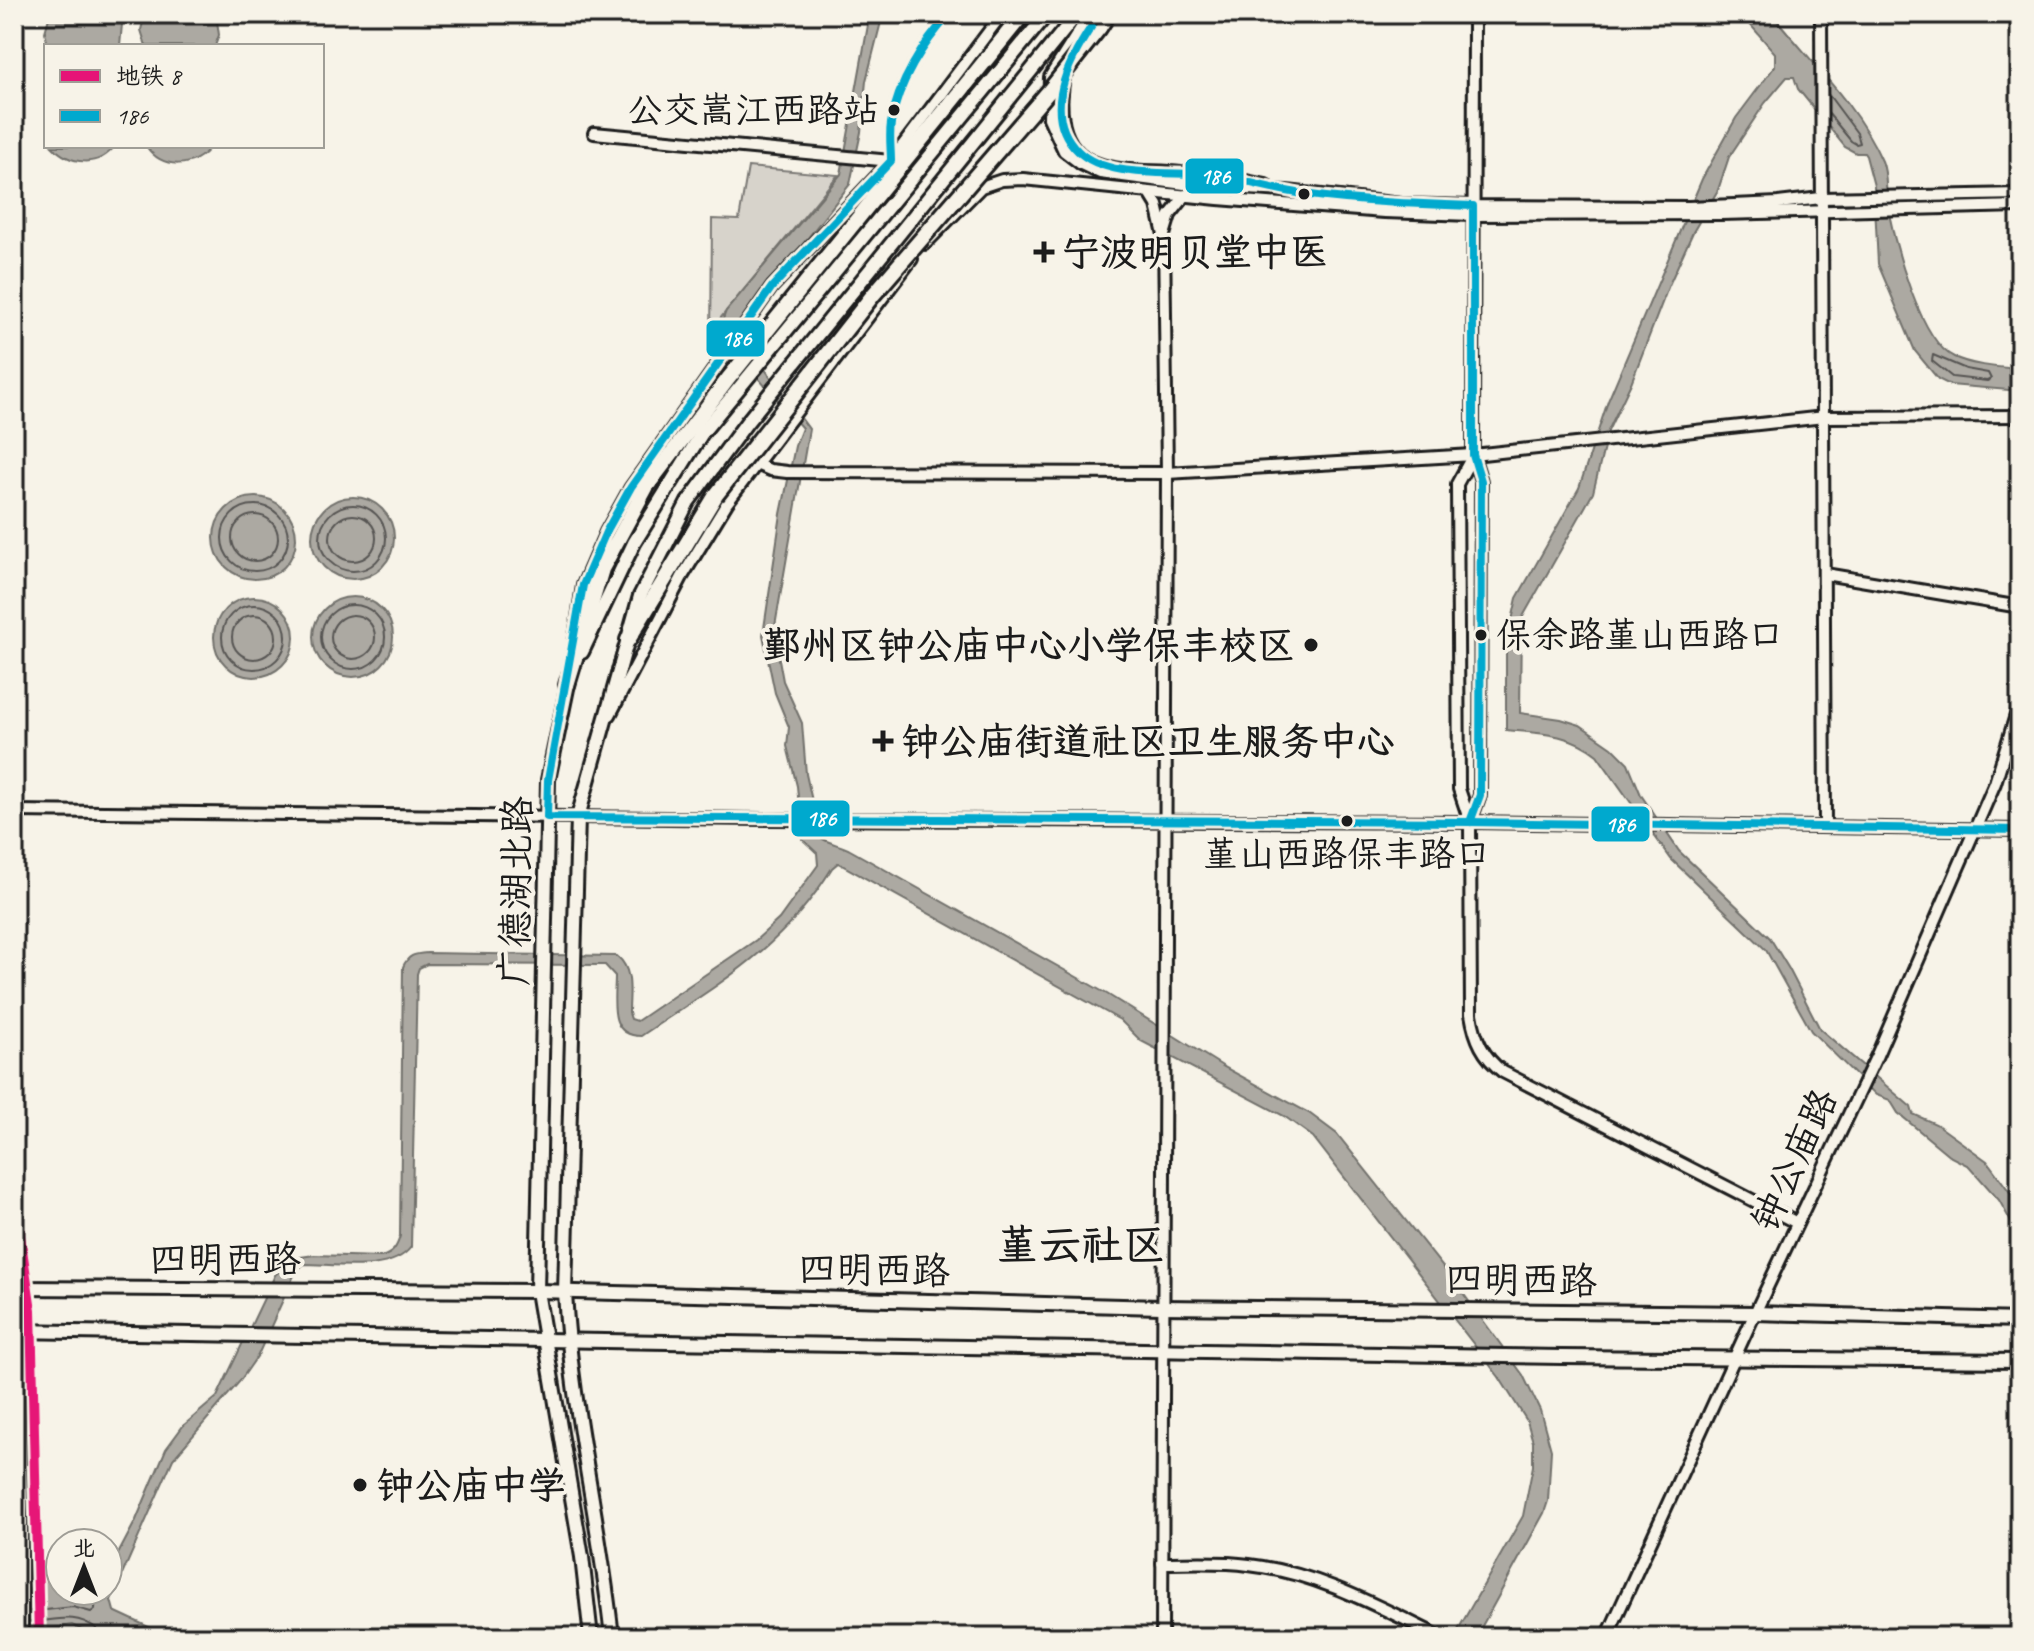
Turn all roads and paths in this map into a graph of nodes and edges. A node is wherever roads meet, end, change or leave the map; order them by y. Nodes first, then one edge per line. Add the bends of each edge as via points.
1 (1002, 14) edge
2 (1023, 14) edge
3 (1047, 14) edge
4 (1077, 14) edge
5 (1090, 14) edge
6 (1100, 14) edge
7 (1108, 14) edge
8 (1474, 14) edge
9 (1821, 14) edge
10 (594, 133) dead end
11 (891, 161) junction
12 (1287, 191) junction
13 (1149, 192) junction
14 (2020, 194) edge
15 (1186, 195) junction
16 (1821, 198) junction
17 (2020, 206) edge
18 (1473, 210) junction
19 (1822, 212) junction
20 (1164, 235) junction
21 (2020, 416) edge
22 (1824, 417) junction
23 (1473, 455) junction
24 (756, 464) junction
25 (1167, 473) junction
26 (1825, 574) junction
27 (2020, 607) edge
28 (628, 640) junction
29 (567, 685) junction
30 (2020, 702) edge
31 (606, 723) junction
32 (14, 811) edge
33 (547, 817) junction
34 (578, 817) junction
35 (1165, 821) junction
36 (1470, 822) junction
37 (1825, 827) junction
38 (1974, 829) junction
39 (2020, 830) edge
40 (1797, 1223) junction
41 (16, 1288) edge
42 (537, 1291) junction
43 (565, 1292) junction
44 (1161, 1307) junction
45 (1755, 1313) junction
46 (2020, 1320) edge
47 (15, 1331) edge
48 (545, 1338) junction
49 (567, 1339) junction
50 (1161, 1349) junction
51 (1736, 1357) junction
52 (2020, 1361) edge
53 (1162, 1563) junction
54 (22, 1637) edge
55 (591, 1637) edge
56 (612, 1637) edge
57 (1162, 1637) edge
58 (1441, 1637) edge
59 (1607, 1637) edge

1 - 11 street
2 - 29 highway via 647,486 602,569
3 - 29 main road, 广德湖北路 via 702,433 634,543
4 - 28 main road, 广德湖北路 via 688,502 640,596
5 - 12 street via 1050,77 1049,118 1064,151 1100,173
6 - 12 street via 1066,69 1060,96 1059,113 1078,151 1095,163 1207,175
7 - 28 highway, bridge via 1050,90 873,295 716,495
8 - 18 street
9 - 16 street
10 - 11 street
11 - 29 street via 772,287 631,487 583,585
12 - 18 street
13 - 15 street
13 - 20 street
13 - 24 street via 1023,179 981,187 917,253
14 - 16 street
15 - 18 street via 1384,212
15 - 20 street via 1170,215
16 - 18 street via 1689,207
16 - 19 street
17 - 19 street
18 - 19 street
18 - 23 street
19 - 22 street
20 - 25 street
21 - 22 street
22 - 23 street
22 - 26 street
23 - 25 street
23 - 36 street via 1481,481 1480,795
23 - 36 street via 1457,484 1459,789
24 - 25 street via 787,472
24 - 31 street via 682,577
25 - 35 street
26 - 27 street
26 - 37 street
28 - 31 main road, 广德湖北路
29 - 33 main road, 广德湖北路 via 548,780
30 - 38 street, 钟公庙路 via 1995,783
31 - 34 main road, 广德湖北路
32 - 33 street
33 - 34 street
33 - 42 main road, 广德湖北路
34 - 35 street
34 - 43 main road, 广德湖北路
35 - 36 street
35 - 44 street
36 - 37 street
36 - 40 street via 1471,1014 1489,1062
37 - 38 street
38 - 39 street
38 - 40 street, 钟公庙路 via 1877,1055
40 - 45 street, 钟公庙路
41 - 42 main road, 四明西路
41 - 47 street
42 - 43 main road, 四明西路
42 - 48 main road, 广德湖北路
43 - 44 main road, 四明西路
43 - 49 main road, 广德湖北路
44 - 45 main road, 四明西路
44 - 50 street
45 - 46 main road, 四明西路
45 - 51 street, 钟公庙路
47 - 48 main road, 四明西路
47 - 54 street
48 - 49 main road, 四明西路
48 - 55 main road, 广德湖北路
49 - 50 main road, 四明西路
49 - 56 main road, 广德湖北路
50 - 51 main road, 四明西路
50 - 53 street
51 - 52 main road, 四明西路
51 - 59 street, 钟公庙路
53 - 57 street
53 - 58 street via 1279,1570 1334,1586

